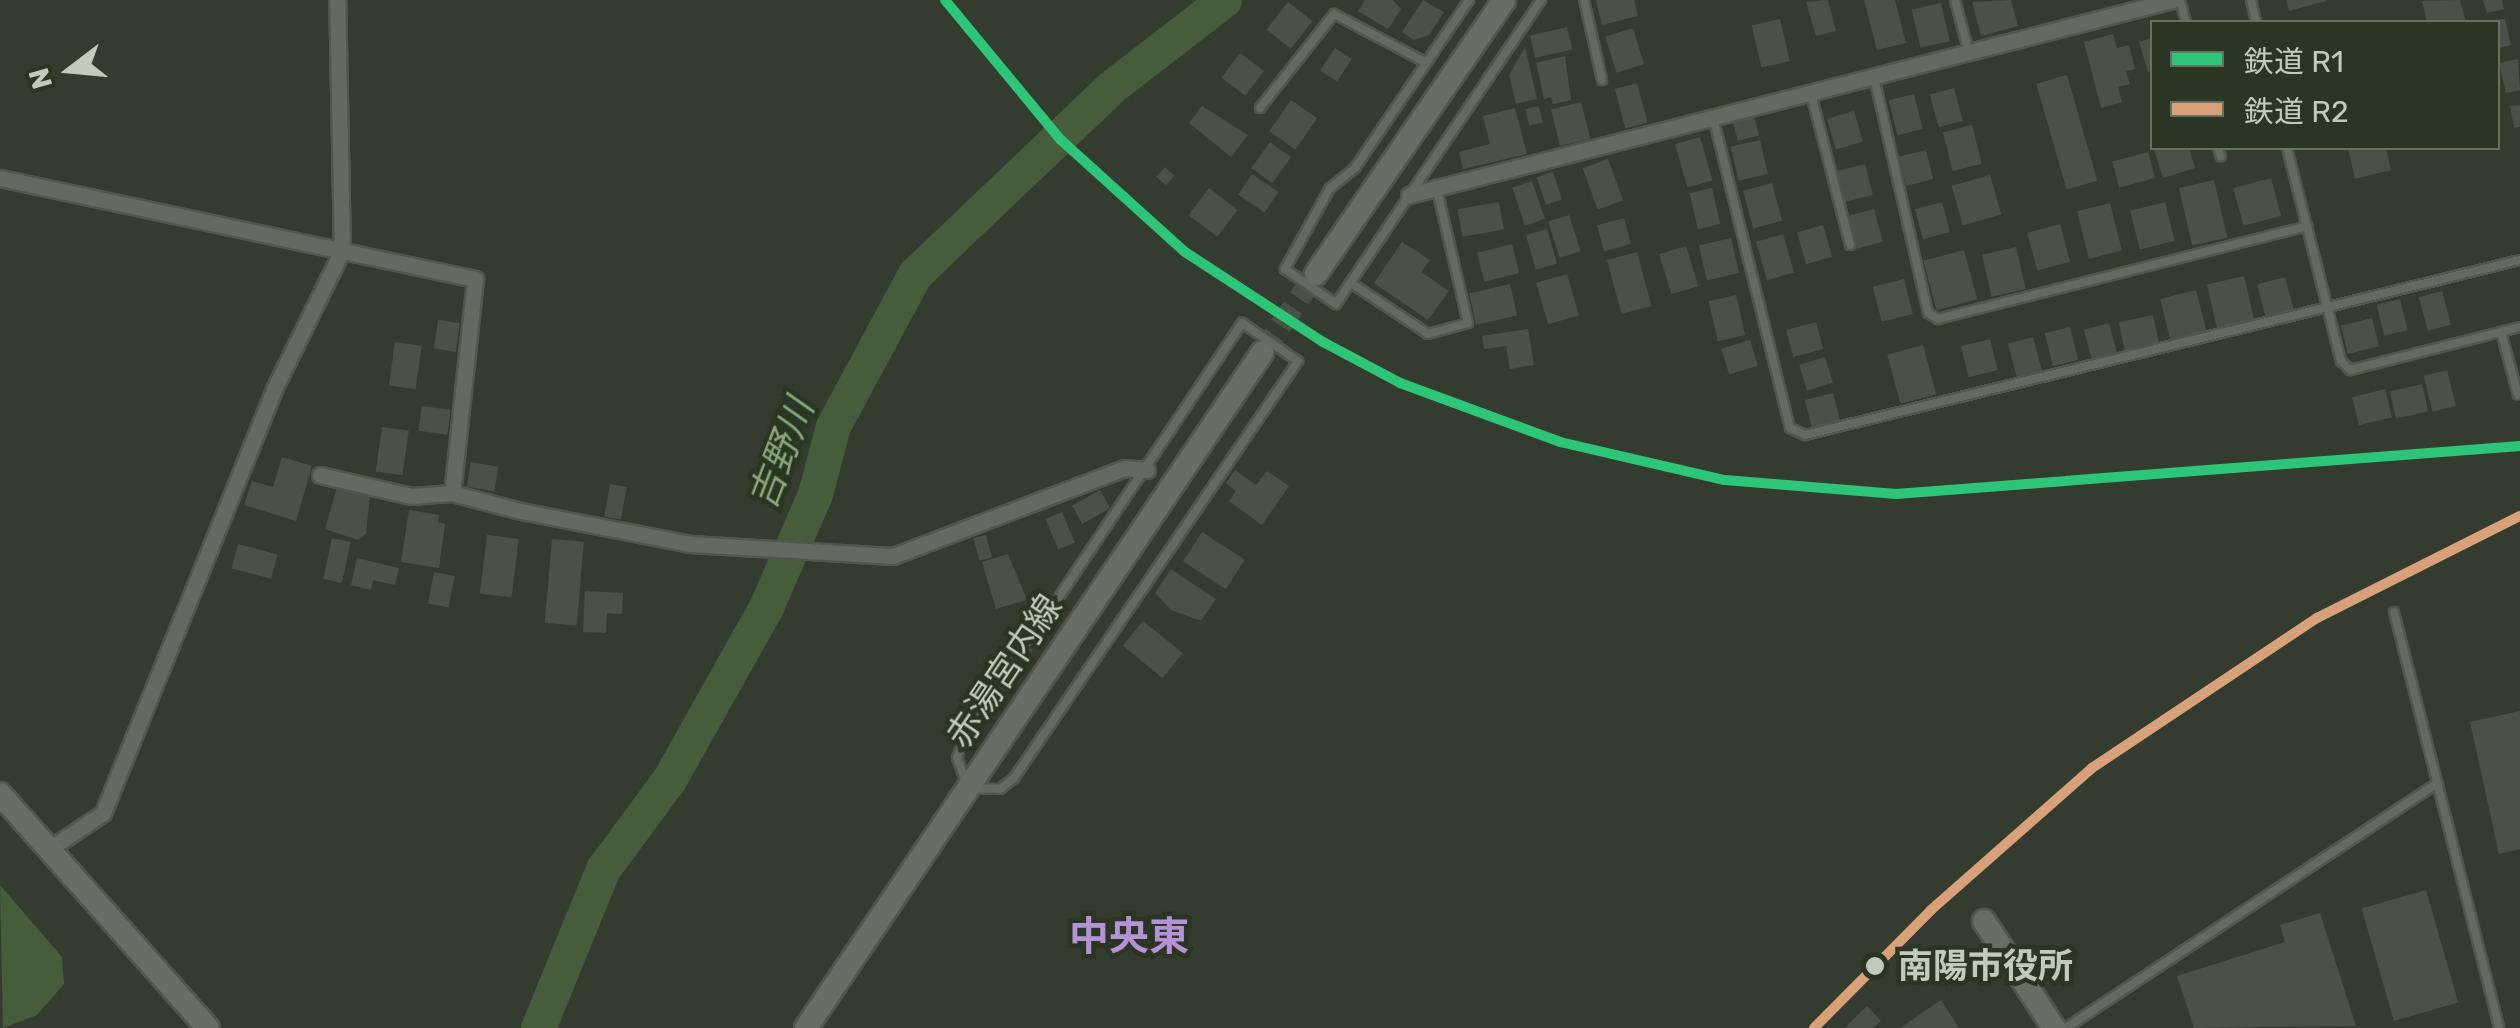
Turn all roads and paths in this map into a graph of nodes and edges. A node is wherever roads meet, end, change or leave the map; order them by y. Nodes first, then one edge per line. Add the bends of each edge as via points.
1 (337, 0) edge
2 (1470, 0) edge
3 (1504, 0) edge
4 (1540, 0) edge
5 (1584, 0) edge
6 (1955, 0) edge
7 (2176, 0) edge
8 (1968, 49) junction
9 (1425, 62) junction
10 (1872, 73) junction
11 (1602, 80) dead end
12 (1810, 90) junction
13 (1260, 108) dead end
14 (1713, 117) junction
15 (2287, 150) edge
16 (0, 178) edge
17 (1436, 184) junction
18 (1408, 196) junction
19 (2306, 226) junction
20 (1850, 245) dead end
21 (342, 251) junction
22 (2520, 260) edge
23 (1316, 274) tunnel mouth
24 (1351, 283) junction
25 (2328, 310) junction
26 (2520, 327) edge
27 (2500, 332) junction
28 (1262, 354) tunnel mouth
29 (2518, 395) edge
30 (1147, 470) junction
31 (320, 475) dead end
32 (452, 492) junction
33 (2394, 612) dead end
34 (2437, 784) junction
35 (968, 788) junction
36 (0, 794) edge
37 (52, 846) junction
38 (1984, 920) dead end
39 (811, 1026) edge
40 (208, 1028) edge
41 (2054, 1028) edge
42 (2066, 1028) edge
43 (2499, 1028) edge

1 - 21 street
2 - 9 lane
3 - 23 main road
4 - 18 lane
5 - 11 lane
6 - 8 lane
7 - 8 street
8 - 10 street
9 - 13 lane via 1334,14
9 - 24 lane via 1355,168 1330,188 1285,269 1336,304
10 - 12 street
10 - 19 lane via 1928,314 1938,319
12 - 14 street
12 - 20 lane
14 - 17 street
14 - 25 lane via 1790,428 1805,435
15 - 19 lane
16 - 21 street
17 - 18 street
17 - 24 lane via 1468,324 1428,334
18 - 24 lane
19 - 25 lane
21 - 32 street via 476,279
21 - 37 street via 274,389 103,813
22 - 25 lane
25 - 27 lane via 2341,361 2350,370
26 - 27 lane
27 - 29 lane
28 - 35 main road, 赤湯宮内線
30 - 32 street via 1125,468 894,556 860,558 690,544
30 - 35 lane via 963,741 957,758
30 - 35 lane via 1242,323 1298,361 1014,778 1000,788
31 - 32 street via 411,496
33 - 34 lane
34 - 42 lane
34 - 43 lane
35 - 39 main road, 赤湯宮内線
36 - 37 main road
37 - 40 main road
38 - 41 main road

